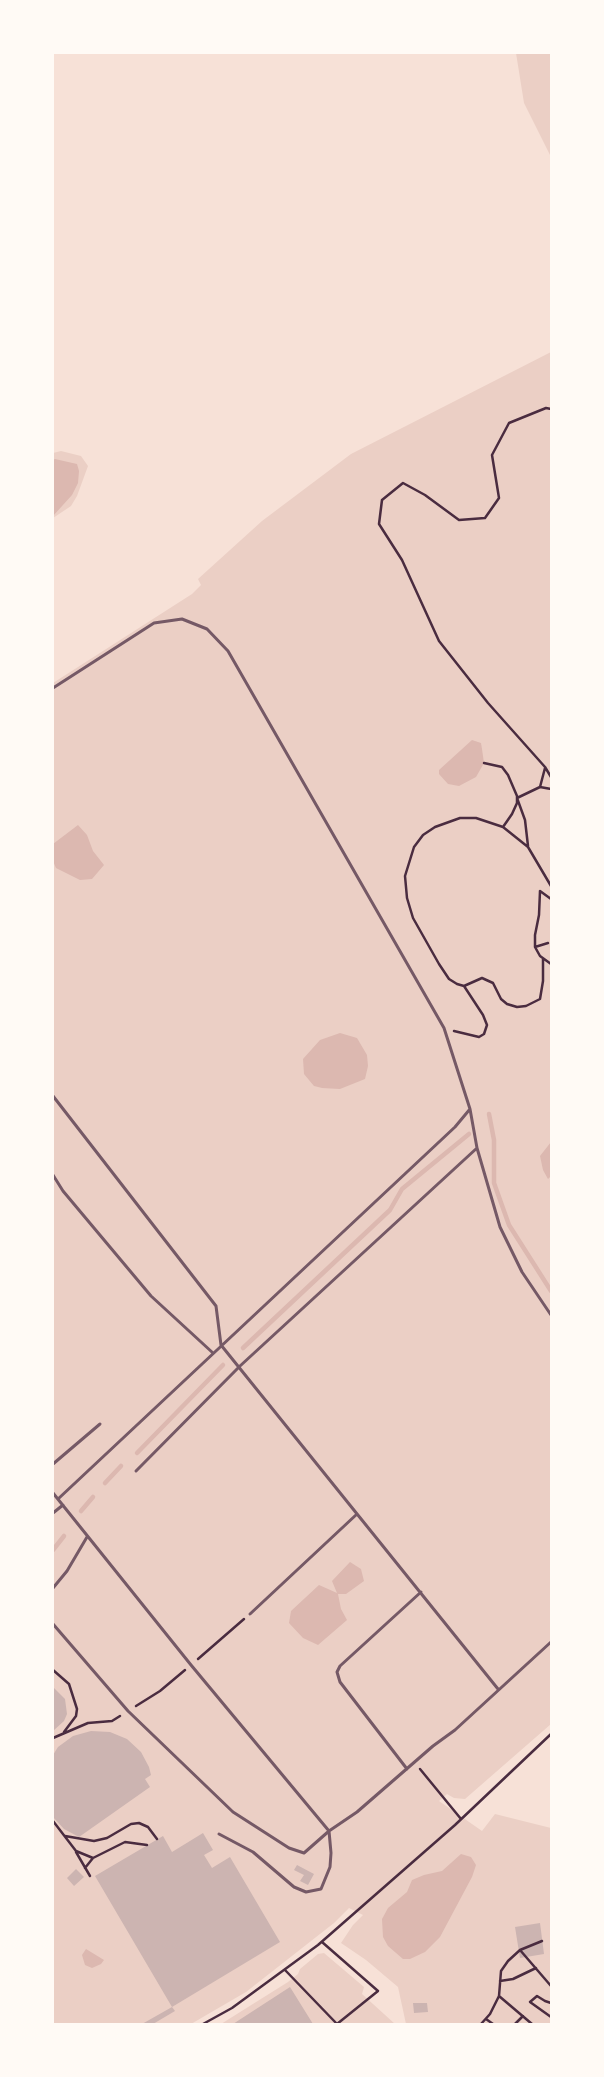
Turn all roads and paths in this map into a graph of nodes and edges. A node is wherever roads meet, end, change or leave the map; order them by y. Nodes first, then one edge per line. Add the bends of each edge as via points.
1 (551, 409) edge
2 (53, 688) edge
3 (484, 763) dead end
4 (546, 767) junction
5 (551, 777) edge
6 (540, 787) junction
7 (551, 789) edge
8 (517, 798) junction
9 (503, 827) junction
10 (528, 847) junction
11 (551, 886) edge
12 (551, 899) edge
13 (548, 943) dead end
14 (535, 947) junction
15 (543, 959) junction
16 (551, 964) edge
17 (464, 986) junction
18 (444, 1028) junction
19 (53, 1096) edge
20 (470, 1109) junction
21 (477, 1148) junction
22 (53, 1175) edge
23 (551, 1315) edge
24 (221, 1345) junction
25 (213, 1353) junction
26 (240, 1366) junction
27 (100, 1424) dead end
28 (53, 1464) edge
29 (136, 1471) dead end
30 (53, 1493) edge
31 (58, 1499) junction
32 (63, 1505) junction
33 (53, 1513) edge
34 (357, 1514) junction
35 (87, 1537) junction
36 (53, 1588) edge
37 (421, 1592) junction
38 (250, 1614) dead end
39 (53, 1624) edge
40 (551, 1642) edge
41 (53, 1670) edge
42 (498, 1689) junction
43 (128, 1711) junction
44 (63, 1732) junction
45 (551, 1734) edge
46 (53, 1738) edge
47 (414, 1763) junction
48 (407, 1769) junction
49 (461, 1820) junction
50 (53, 1821) edge
51 (329, 1831) junction
52 (219, 1834) dead end
53 (64, 1836) junction
54 (157, 1839) dead end
55 (147, 1845) dead end
56 (76, 1851) junction
57 (93, 1858) junction
58 (85, 1868) junction
59 (90, 1876) dead end
60 (542, 1941) dead end
61 (322, 1942) junction
62 (520, 1950) junction
63 (536, 1968) junction
64 (285, 1970) junction
65 (500, 1981) junction
66 (551, 1986) edge
67 (499, 1996) junction
68 (551, 2003) edge
69 (523, 2016) junction
70 (551, 2017) edge
71 (486, 2019) junction
72 (203, 2024) edge
73 (337, 2024) edge
74 (481, 2024) edge
75 (493, 2024) edge
76 (515, 2024) edge
77 (532, 2024) edge

1 - 4 path via 546,408 509,423 492,455 498,498 485,518 459,520 425,495 403,483 382,500 379,524 402,560 439,641 488,703
2 - 18 lane via 154,623 182,619 207,628 228,651
3 - 8 path via 502,767
4 - 5 path
4 - 6 path
6 - 7 path
6 - 8 path
8 - 9 path via 512,814
8 - 10 path via 525,820
9 - 10 path
9 - 17 path via 476,818 460,818 435,828 423,835 414,847 405,876 407,898 413,918 426,944 449,979
10 - 11 path
12 - 14 path via 540,891 540,915
13 - 14 path
14 - 15 path
15 - 16 path
15 - 17 path via 540,998 526,1006 507,1004 501,1000 493,982 482,978
17 - 18 path via 483,1015 487,1025 484,1034 474,1037
18 - 20 lane
19 - 24 lane via 216,1306
20 - 21 lane
20 - 24 lane via 455,1127
21 - 23 lane via 500,1227 522,1272
21 - 26 lane
22 - 25 lane via 63,1191 150,1296
24 - 25 lane
24 - 26 lane
25 - 31 lane
26 - 29 lane
26 - 34 lane
27 - 28 lane
30 - 31 lane
31 - 32 lane
32 - 33 lane
32 - 35 lane
34 - 37 lane
34 - 38 lane
35 - 36 lane via 67,1571
35 - 51 lane
37 - 42 lane
37 - 48 lane via 340,1666 337,1672 340,1682
39 - 43 lane
40 - 42 lane
41 - 44 path via 69,1684 77,1709 76,1716
42 - 47 lane via 455,1730
43 - 44 path via 112,1720 88,1723
43 - 51 lane via 232,1812 289,1848 304,1853
44 - 46 path
45 - 49 path
47 - 48 lane
47 - 49 path
48 - 51 lane via 357,1812
49 - 61 path
50 - 53 path
51 - 52 lane via 332,1853 330,1868 321,1889 306,1892 294,1888 253,1852
53 - 54 path via 94,1841 107,1838 131,1824 139,1823 148,1827
53 - 56 path
55 - 57 path via 124,1842
56 - 57 path
56 - 58 path
57 - 58 path
58 - 59 path
60 - 62 path
61 - 64 path
61 - 73 path via 378,1991
62 - 63 path
62 - 65 path via 501,1971
63 - 65 path via 513,1979
63 - 66 path
64 - 72 path via 232,2008
64 - 73 path
65 - 67 path
67 - 69 path
67 - 71 path
68 - 70 path via 537,1996 530,2002
69 - 76 path
69 - 77 path
71 - 74 path
71 - 75 path

